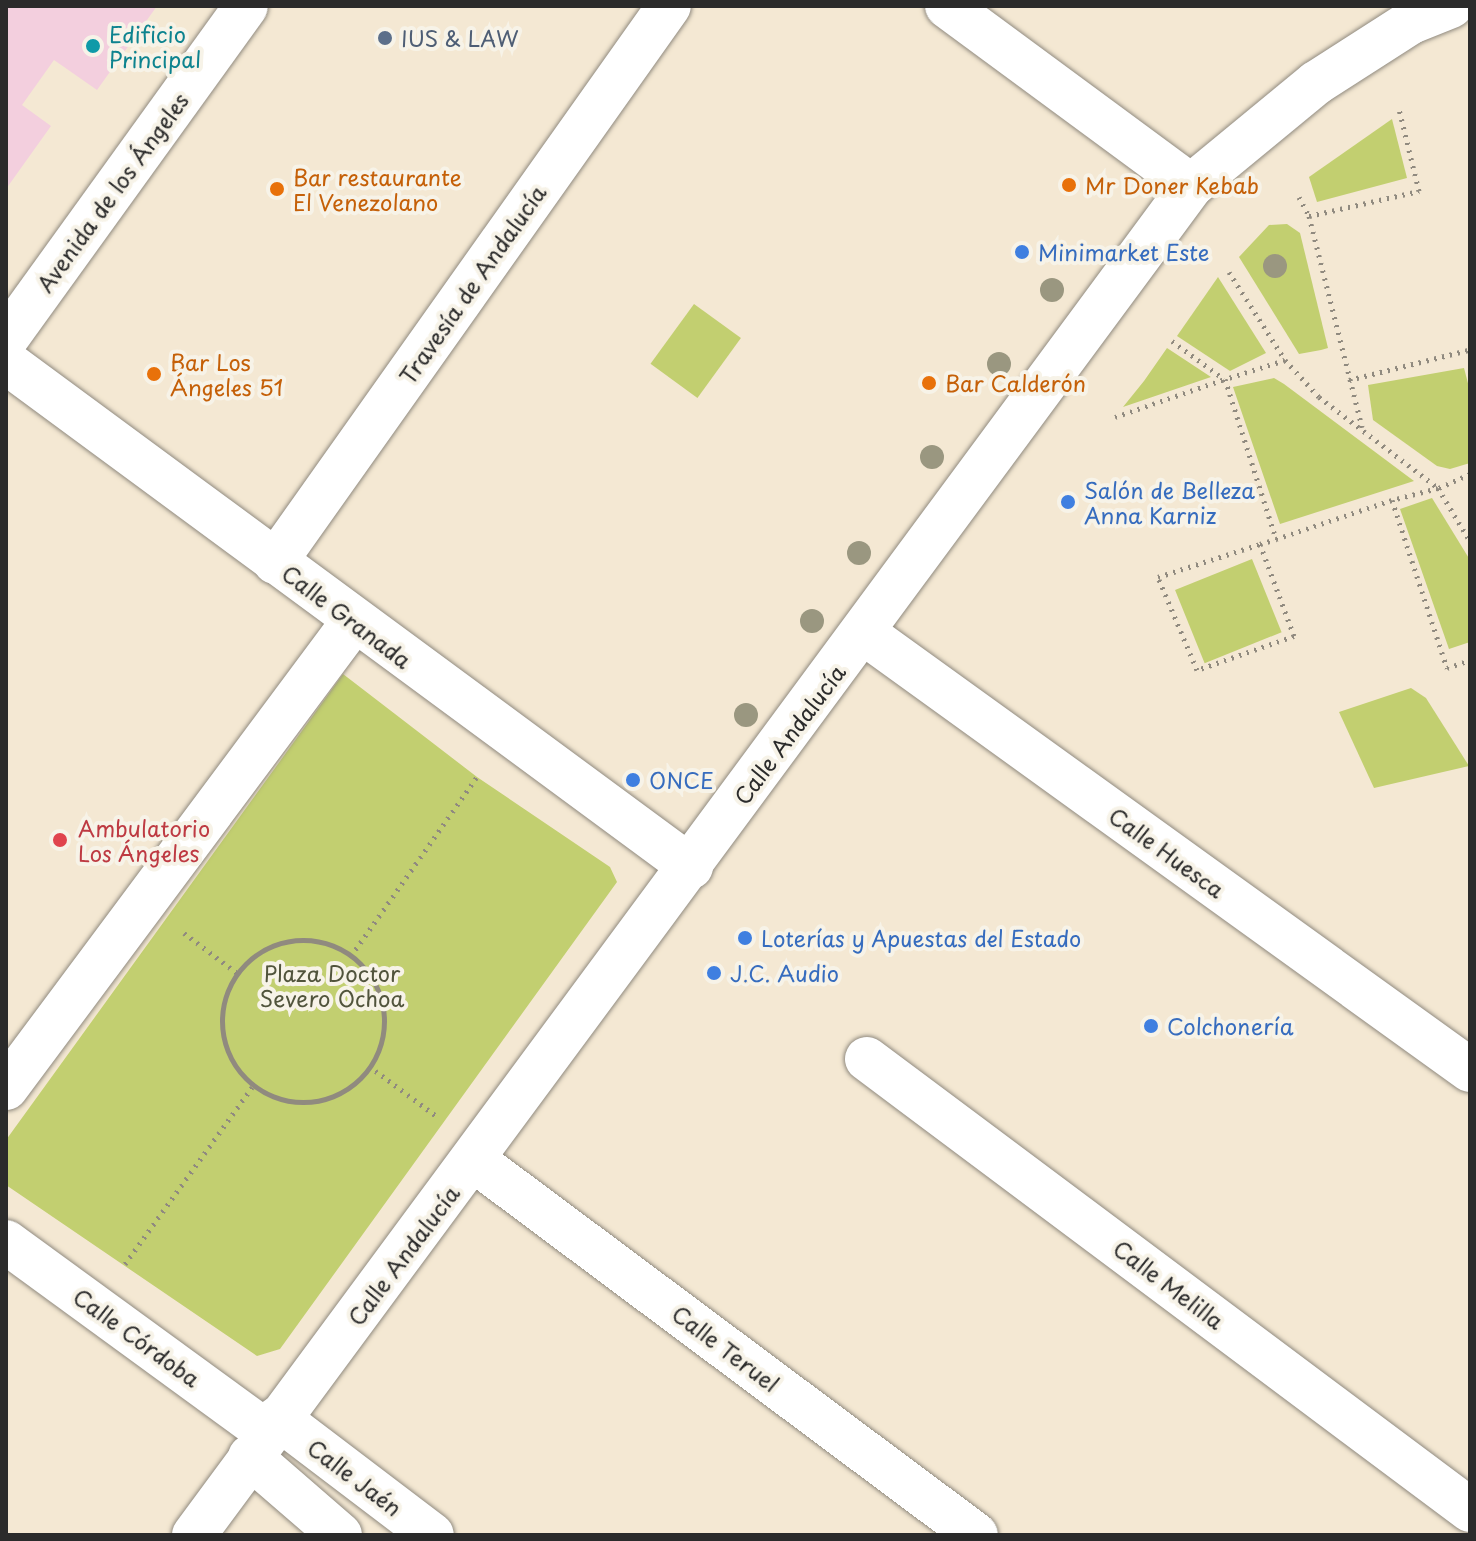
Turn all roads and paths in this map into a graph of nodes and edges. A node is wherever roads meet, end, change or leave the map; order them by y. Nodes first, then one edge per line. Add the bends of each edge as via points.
1 (246, 6) edge
2 (669, 6) edge
3 (947, 6) edge
4 (1451, 6) edge
5 (1399, 109) dead end
6 (1191, 186) junction
7 (1299, 197) dead end
8 (1309, 216) junction
9 (1229, 272) dead end
10 (6, 339) edge
11 (1172, 341) dead end
12 (1470, 356) edge
13 (1285, 360) junction
14 (6, 362) edge
15 (1225, 379) junction
16 (1349, 380) junction
17 (1115, 417) dead end
18 (1362, 428) junction
19 (1470, 474) edge
20 (1438, 488) junction
21 (1392, 500) junction
22 (1276, 539) junction
23 (1470, 541) edge
24 (1260, 544) junction
25 (275, 562) junction
26 (353, 622) junction
27 (864, 633) junction
28 (1470, 660) edge
29 (477, 777) dead end
30 (691, 867) junction
31 (177, 928) dead end
32 (351, 956) junction
33 (237, 973) junction
34 (867, 1059) dead end
35 (369, 1066) junction
36 (1470, 1070) edge
37 (252, 1087) junction
38 (6, 1088) edge
39 (445, 1123) dead end
40 (475, 1161) junction
41 (6, 1242) edge
42 (125, 1264) dead end
43 (266, 1436) junction
44 (1470, 1510) edge
45 (194, 1535) edge
46 (340, 1535) edge
47 (432, 1535) edge
48 (976, 1535) edge

1 - 10 street, Avenida de los Ángeles
2 - 25 street, Travesía de Andalucía
3 - 6 street
4 - 6 street, Calle Andalucía via 1411,22 1316,83
5 - 8 path via 1419,191
6 - 27 street, Calle Andalucía
7 - 8 path
8 - 16 path
9 - 13 path
11 - 15 path
12 - 16 path via 1468,350
13 - 15 path
13 - 18 path via 1319,397
14 - 25 street, Calle Granada
15 - 17 path
15 - 22 path
16 - 18 path
18 - 20 path
19 - 20 path
20 - 21 path
20 - 23 path
21 - 22 path
21 - 28 path via 1447,668
22 - 24 path
24 - 24 path via 1158,577 1197,670 1294,636
25 - 26 street, Calle Granada
26 - 30 street, Calle Granada
26 - 38 street
27 - 30 street, Calle Andalucía
27 - 36 street, Calle Huesca
29 - 32 path
30 - 40 street, Calle Andalucía
31 - 33 path
32 - 33 path via 332,944 306,939 256,954
32 - 35 path via 373,978 383,1004 384,1031
33 - 37 path via 225,996 221,1023 226,1048
34 - 44 street, Calle Melilla
35 - 37 path via 337,1095 310,1102 283,1100
35 - 39 path
37 - 42 path
40 - 43 street, Calle Andalucía
40 - 48 street, Calle Teruel
41 - 43 street, Calle Córdoba
43 - 45 street, Calle Andalucía
43 - 46 street
43 - 47 street, Calle Jaén

